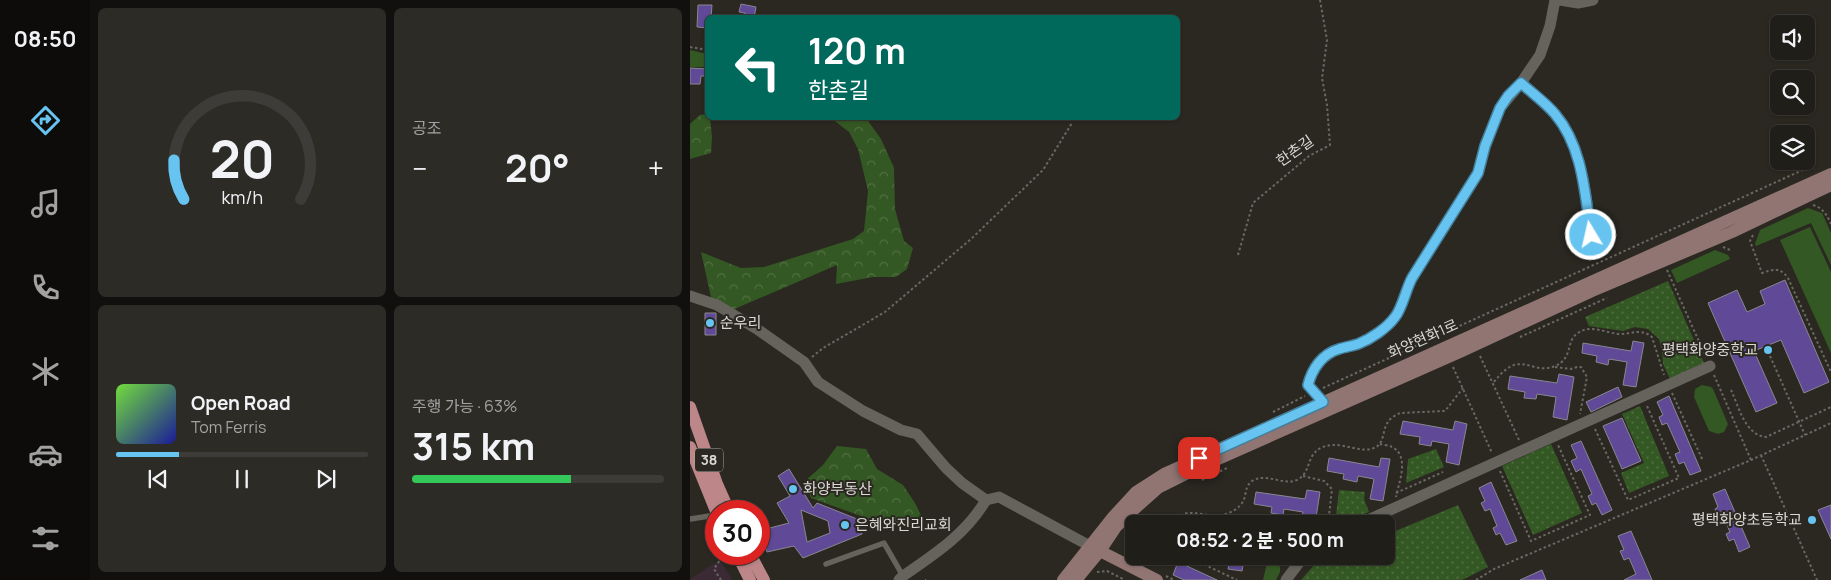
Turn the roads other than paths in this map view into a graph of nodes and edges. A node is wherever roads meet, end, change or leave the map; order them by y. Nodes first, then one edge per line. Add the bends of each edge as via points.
1 (1555, 0) edge
2 (1560, 0) edge
3 (1593, 0) edge
4 (1521, 83) junction
5 (1831, 178) edge
6 (1593, 251) dead end
7 (690, 296) edge
8 (1710, 366) dead end
9 (1320, 396) junction
10 (690, 407) edge
11 (690, 447) edge
12 (711, 500) edge
13 (724, 500) edge
14 (986, 500) junction
15 (1379, 515) edge
16 (705, 516) edge
17 (690, 519) edge
18 (1093, 551) junction
19 (826, 564) dead end
20 (742, 565) edge
21 (756, 565) edge
22 (1297, 565) edge
23 (901, 578) edge
24 (750, 580) edge
25 (764, 580) edge
26 (1063, 580) edge
27 (1076, 580) edge
28 (1141, 580) edge
29 (1158, 580) edge
30 (1286, 580) edge

1 - 4 street via 1540,55
2 - 3 street via 1578,3
4 - 6 street via 1556,114 1569,136 1581,171
4 - 9 street via 1500,108 1478,173 1405,290 1396,316 1382,330 1358,344 1337,349 1323,357 1311,374 1308,385
5 - 9 street, 화양현화1로
5 - 18 street, 화양현화1로 via 1732,232 1592,291 1158,488
7 - 14 street via 739,317 804,362 818,382 883,422 917,434 946,468
8 - 15 street
9 - 18 street, 화양현화1로 via 1164,474 1136,492 1112,517
10 - 13 main road, 38
11 - 12 main road, 38
14 - 18 street via 999,497
14 - 23 street via 962,532
16 - 17 lane
18 - 26 street, 화양현화1로
18 - 27 street, 화양현화1로
18 - 28 street
18 - 29 street
19 - 23 lane via 884,543
20 - 24 main road
21 - 25 main road
22 - 30 street

